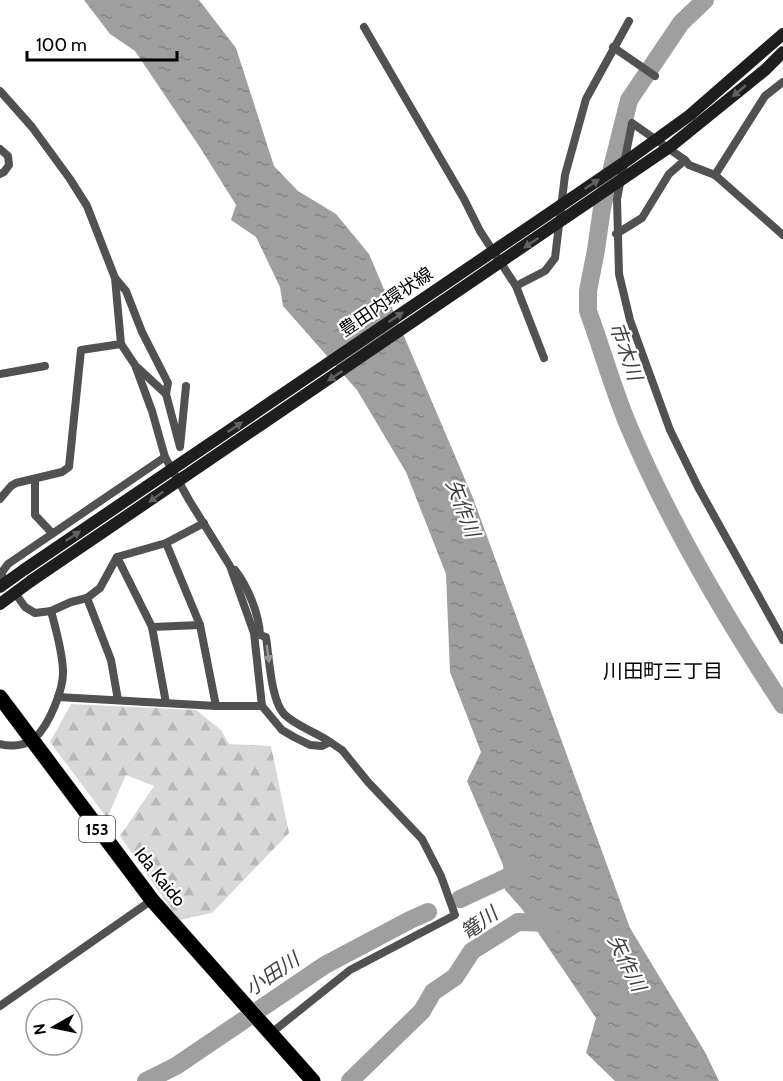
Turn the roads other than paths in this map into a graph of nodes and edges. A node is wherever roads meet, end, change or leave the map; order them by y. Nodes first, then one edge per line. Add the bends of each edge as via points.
1 (628, 21) dead end
2 (364, 27) dead end
3 (783, 34) edge
4 (613, 47) junction
5 (783, 52) edge
6 (655, 76) dead end
7 (783, 82) edge
8 (0, 91) edge
9 (0, 148) edge
10 (686, 160) junction
11 (0, 174) edge
12 (715, 175) junction
13 (616, 234) junction
14 (783, 235) edge
15 (115, 278) junction
16 (516, 286) junction
17 (121, 344) junction
18 (544, 358) dead end
19 (135, 365) junction
20 (45, 366) dead end
21 (0, 374) edge
22 (186, 386) dead end
23 (166, 394) junction
24 (165, 457) junction
25 (35, 479) junction
26 (0, 499) edge
27 (204, 523) junction
28 (52, 533) junction
29 (166, 543) junction
30 (117, 556) junction
31 (230, 566) junction
32 (28, 575) junction
33 (2, 586) edge
34 (15, 593) junction
35 (87, 598) junction
36 (0, 604) edge
37 (51, 611) junction
38 (200, 625) junction
39 (152, 627) junction
40 (783, 640) edge
41 (0, 697) edge
42 (58, 697) junction
43 (118, 700) junction
44 (166, 703) junction
45 (216, 706) junction
46 (262, 706) junction
47 (33, 740) junction
48 (330, 742) junction
49 (0, 744) edge
50 (152, 900) junction
51 (0, 1006) edge
52 (275, 1039) junction
53 (313, 1081) edge

1 - 4 street
2 - 16 street via 480,231
32 -> 3 street, 豊田内環状線, bridge via 632,157 690,115
4 - 6 street
4 - 16 street via 586,99 565,175 555,258 545,271
5 -> 32 street, 豊田内環状線, bridge via 671,146 537,239 186,474 143,507
7 - 12 street via 765,96
8 - 15 street via 70,178 87,206
9 - 11 street via 8,156 9,165
10 - 12 street via 689,165
10 - 13 street via 669,174 642,218
10 - 13 street via 632,123 617,199
12 - 14 street
13 - 40 street via 619,274 630,320 670,430
15 - 17 street
15 - 23 street via 126,291 168,382
16 - 18 street
17 - 19 street
17 - 25 street via 81,350 69,467
19 - 23 street
19 - 24 street
20 - 21 street
22 - 23 street via 180,447
24 - 27 street
24 - 28 street
25 - 26 street via 16,483
25 - 28 street via 35,515
27 - 29 street
27 - 31 street
28 - 33 street via 8,564 2,572
29 - 30 street
29 - 38 street
30 - 35 street via 100,588
30 - 39 street
31 - 46 street via 254,633
31 -> 48 street via 247,590 260,635 266,637 277,705 292,721
32 - 33 street, 豊田内環状線
32 - 34 street, 豊田内環状線
34 - 36 street, 豊田内環状線
34 - 37 street via 35,613
35 - 37 street
35 - 43 street via 111,660
37 - 42 street via 63,670
38 - 39 street
38 - 45 street
39 - 44 street
41 - 47 highway, Ida Kaido / 153
42 - 43 street
42 - 47 street via 43,730
43 - 44 street
44 - 45 street
45 - 46 street
46 - 48 street via 282,729 310,745
47 - 49 street via 10,747
47 - 50 highway, Ida Kaido / 153
48 - 52 street via 342,750 422,839 455,915 350,970
50 - 51 street
50 - 52 highway, Ida Kaido / 153
52 - 53 highway, 153

